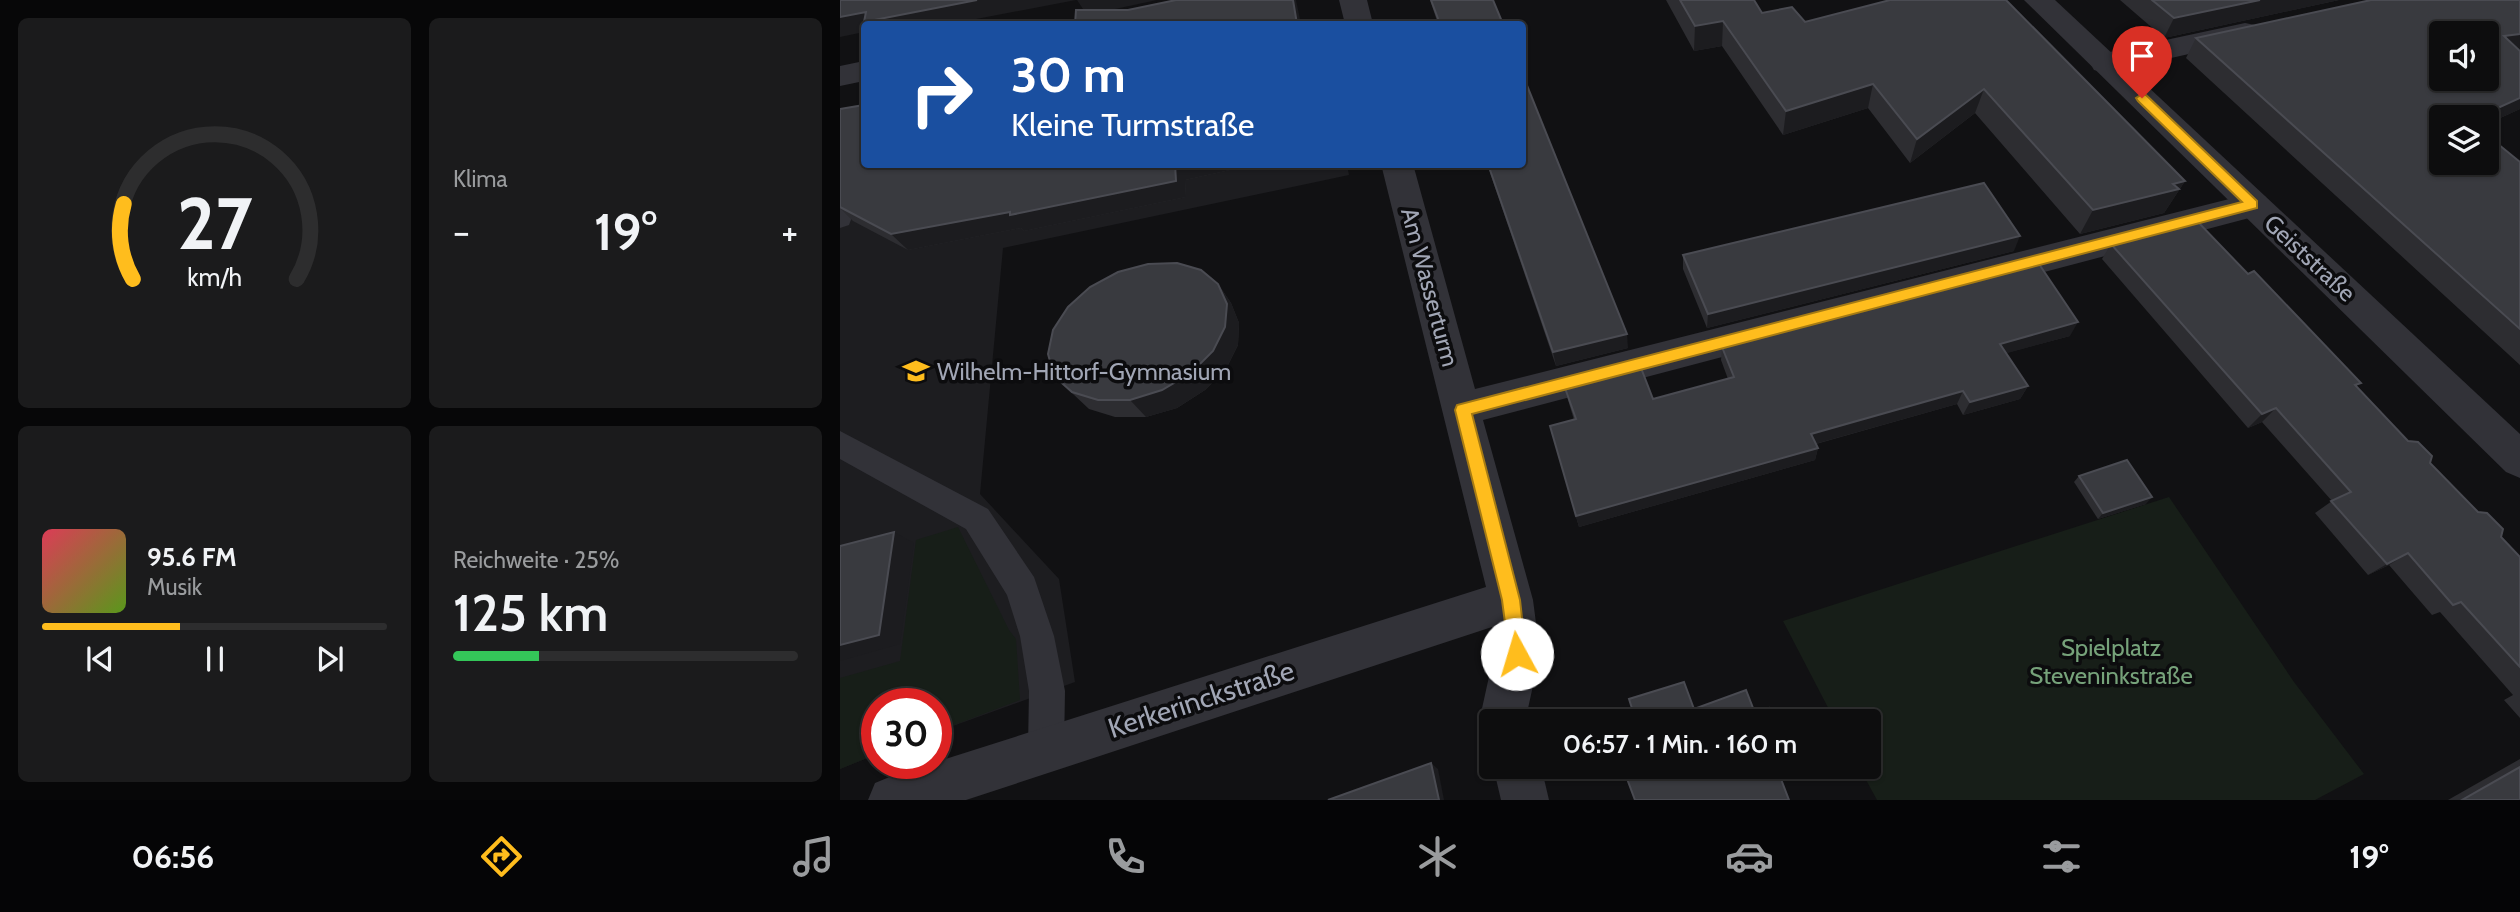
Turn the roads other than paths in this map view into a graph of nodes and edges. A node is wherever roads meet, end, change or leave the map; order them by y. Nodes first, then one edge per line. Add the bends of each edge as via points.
1 (1353, 0) edge
2 (2038, 0) edge
3 (1358, 21) edge
4 (2268, 26) edge
5 (2105, 63) junction
6 (861, 72) edge
7 (840, 76) edge
8 (1398, 168) edge
9 (2253, 205) junction
10 (1463, 410) junction
11 (840, 443) edge
12 (2520, 460) edge
13 (1511, 600) junction
14 (1505, 709) edge
15 (1046, 748) junction
16 (1520, 779) edge
17 (892, 800) edge
18 (1525, 800) edge

1 - 3 street
2 - 5 street, Geiststraße
4 - 5 street
5 - 9 street, Geiststraße
6 - 7 street
8 - 10 street, Am Wasserturm
9 - 10 street
9 - 12 street, Geiststraße
10 - 13 street, Am Wasserturm
11 - 15 lane via 977,519 1022,588 1037,636 1047,691
13 - 14 street, Am Wasserturm via 1517,654
13 - 15 street, Kerkerinckstraße
15 - 17 street, Kerkerinckstraße
16 - 18 street

